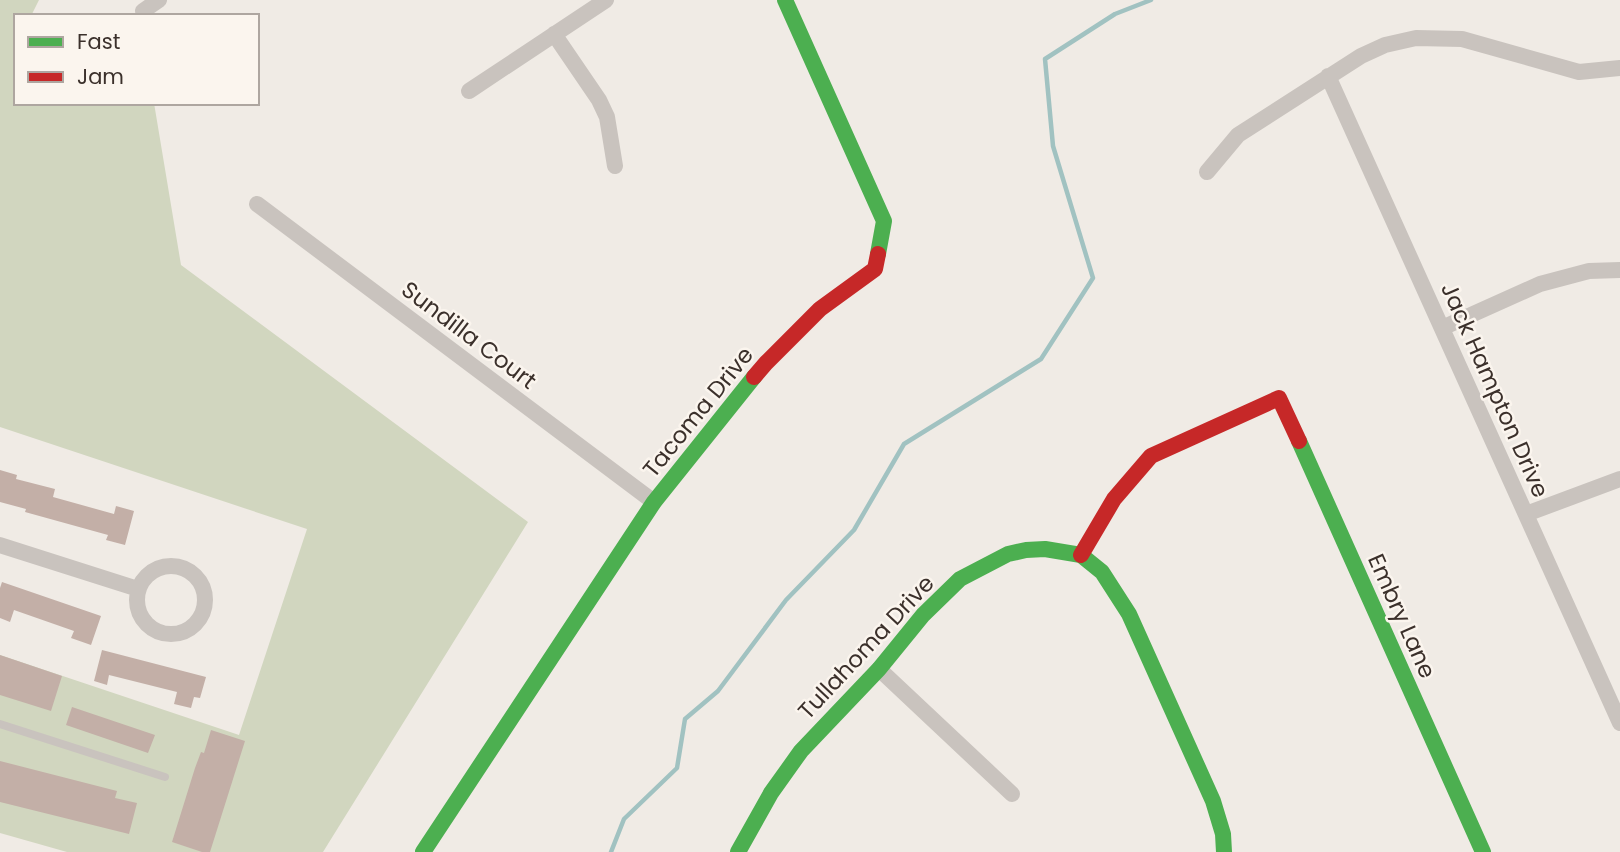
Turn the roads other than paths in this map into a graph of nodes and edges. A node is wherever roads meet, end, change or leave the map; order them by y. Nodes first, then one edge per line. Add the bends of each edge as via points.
1 (159, 0) edge
2 (606, 0) edge
3 (785, 0) edge
4 (143, 11) dead end
5 (554, 34) junction
6 (1620, 68) edge
7 (1328, 76) junction
8 (469, 91) dead end
9 (615, 166) dead end
10 (1207, 172) dead end
11 (257, 204) dead end
12 (1620, 270) edge
13 (1442, 328) junction
14 (1620, 479) edge
15 (654, 502) junction
16 (1526, 514) junction
17 (0, 545) edge
18 (1082, 555) junction
19 (138, 589) junction
20 (879, 669) junction
21 (1620, 723) edge
22 (0, 724) edge
23 (164, 777) dead end
24 (1012, 794) dead end
25 (423, 852) edge
26 (738, 852) edge
27 (1224, 852) edge
28 (1483, 852) edge

1 - 4 street
2 - 5 street
3 - 15 street, Tacoma Drive via 884,221 875,269 820,309 766,363
5 - 8 street
5 - 9 street via 607,117
6 - 7 street via 1578,72 1462,39 1416,38 1361,55
7 - 10 street via 1238,135
7 - 13 street, Jack Hampton Drive
11 - 15 street, Sundilla Court
12 - 13 street via 1589,271 1540,284
13 - 16 street, Jack Hampton Drive
14 - 16 street
15 - 25 street, Tacoma Drive
16 - 21 street, Jack Hampton Drive
17 - 19 street
18 - 20 street, Tullahoma Drive via 1026,550 1007,554 960,579
18 - 27 street via 1102,572 1129,614 1213,801
18 - 28 street, Embry Lane via 1114,499 1151,456 1279,398
19 - 19 street via 139,612 154,630 178,634 189,630 204,612 200,580 183,567 161,566 151,571
20 - 24 street
20 - 26 street, Tullahoma Drive via 801,751
22 - 23 lane

